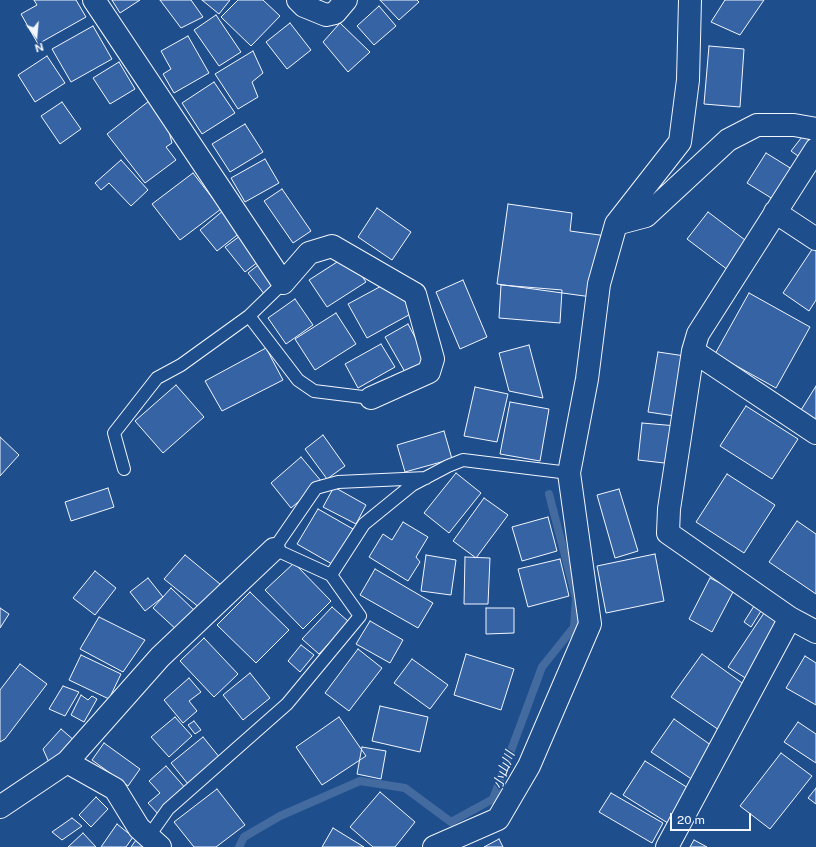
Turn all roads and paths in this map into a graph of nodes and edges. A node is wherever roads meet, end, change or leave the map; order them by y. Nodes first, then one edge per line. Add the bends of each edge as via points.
1 (94, 0) edge
2 (298, 0) edge
3 (346, 0) edge
4 (690, 0) edge
5 (816, 129) edge
6 (816, 149) edge
7 (775, 212) junction
8 (616, 224) junction
9 (816, 240) edge
10 (283, 283) junction
11 (249, 316) junction
12 (693, 351) junction
13 (371, 398) joint
14 (816, 433) edge
15 (124, 469) dead end
16 (569, 474) junction
17 (426, 478) junction
18 (274, 549) junction
19 (330, 575) junction
20 (790, 618) junction
21 (816, 632) edge
22 (67, 762) junction
23 (0, 807) edge
24 (155, 842) edge
25 (434, 847) edge
26 (667, 847) edge

1 - 10 street
2 - 3 street via 304,6 326,15 334,13
4 - 8 street via 688,80 680,142
5 - 8 street via 794,125 757,125 728,140 646,216
6 - 7 street
7 - 9 street
7 - 12 street via 698,334
8 - 16 street via 599,284 587,379
10 - 11 lane
10 - 13 street via 309,253 332,246 415,294 433,359 428,372
11 - 13 lane via 298,380 314,391
11 - 15 lane via 181,365 157,378 152,384 114,432
12 - 14 street
12 - 20 street via 669,509 668,533
16 - 17 lane via 464,460
16 - 25 street via 590,624 529,766 498,819
17 - 18 lane via 338,482 316,488
17 - 19 lane via 412,485 364,524
18 - 19 lane
18 - 22 street via 160,657
19 - 24 lane via 360,616 287,704 168,809
20 - 21 street
20 - 26 street
22 - 23 street
22 - 24 street via 115,789 139,828

